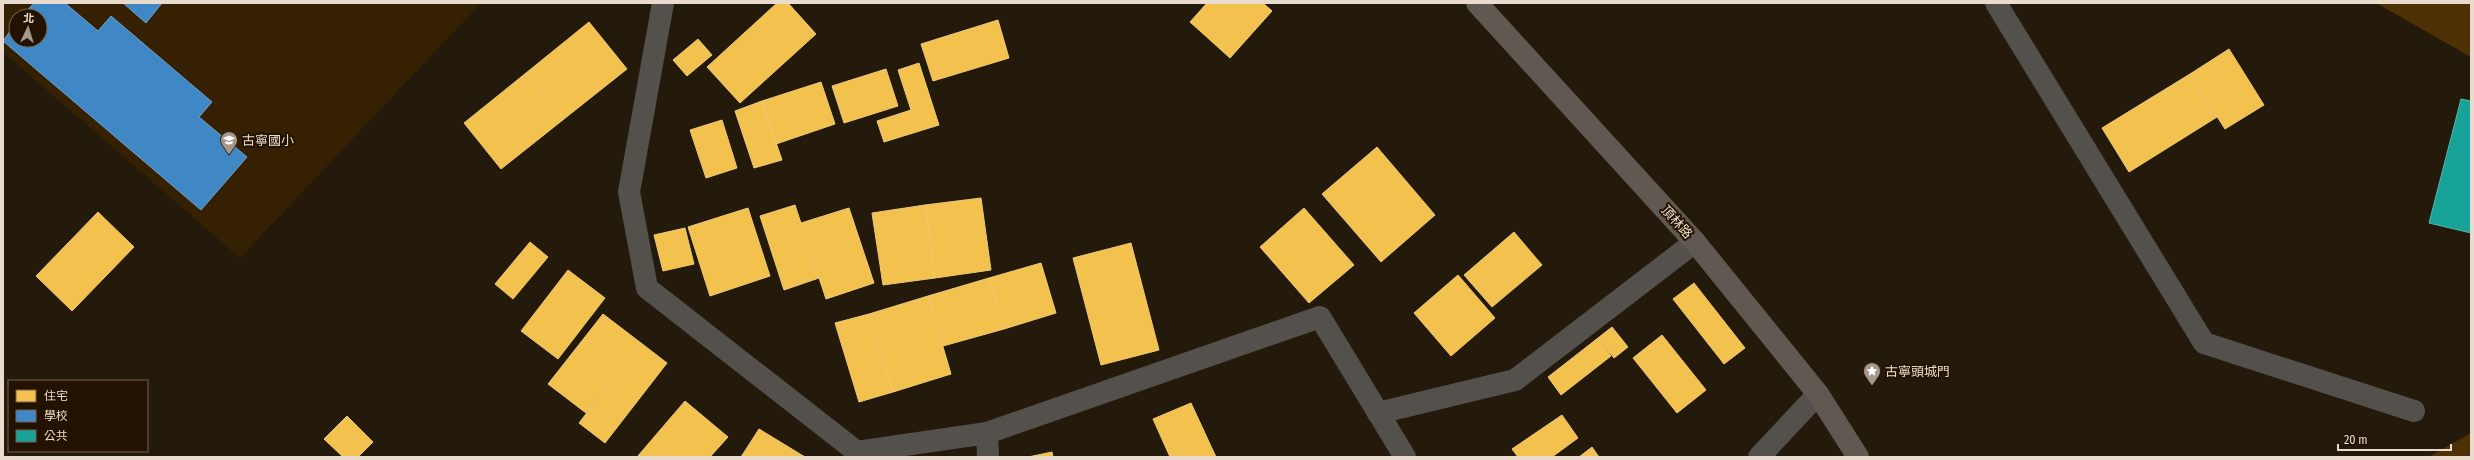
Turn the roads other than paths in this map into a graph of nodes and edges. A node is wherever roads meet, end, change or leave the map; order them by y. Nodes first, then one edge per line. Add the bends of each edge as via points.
1 (663, 3) edge
2 (1477, 3) edge
3 (1996, 3) edge
4 (1696, 242) junction
5 (1818, 394) junction
6 (2414, 411) dead end
7 (1378, 413) junction
8 (987, 433) junction
9 (988, 457) edge
10 (1405, 457) edge
11 (1759, 457) edge
12 (1858, 457) edge

1 - 8 street via 629,192 647,288 857,452
2 - 4 main road, 頂林路
3 - 6 street via 2204,343
4 - 5 main road, 頂林路
4 - 7 street via 1515,380
5 - 11 street
5 - 12 main road, 頂林路
7 - 8 street via 1320,316
7 - 10 street
8 - 9 street

